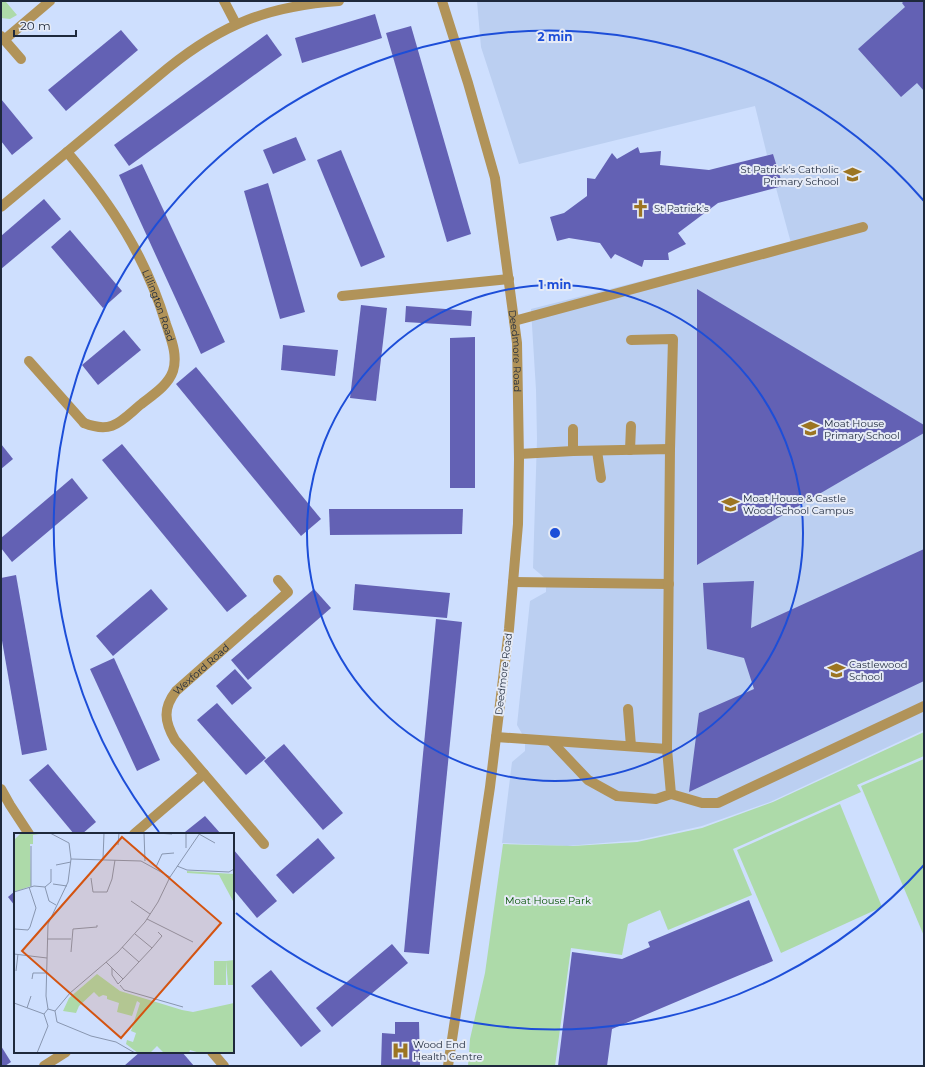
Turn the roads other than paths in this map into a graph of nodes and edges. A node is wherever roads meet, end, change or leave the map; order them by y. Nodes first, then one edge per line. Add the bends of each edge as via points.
1 (50, 1) edge
2 (224, 1) edge
3 (339, 1) edge
4 (442, 1) edge
5 (324, 2) edge
6 (236, 24) junction
7 (3, 38) edge
8 (21, 59) dead end
9 (67, 152) junction
10 (2, 205) edge
11 (863, 226) dead end
12 (509, 279) junction
13 (342, 296) dead end
14 (514, 320) junction
15 (631, 340) dead end
16 (29, 361) dead end
17 (631, 426) dead end
18 (573, 429) dead end
19 (670, 449) junction
20 (630, 450) junction
21 (573, 451) junction
22 (597, 452) junction
23 (519, 454) junction
24 (601, 478) dead end
25 (278, 580) dead end
26 (513, 582) junction
27 (669, 584) junction
28 (924, 706) edge
29 (628, 709) dead end
30 (496, 737) junction
31 (551, 741) junction
32 (631, 746) junction
33 (667, 749) junction
34 (204, 774) junction
35 (1, 789) edge
36 (671, 794) junction
37 (28, 833) edge
38 (135, 833) edge
39 (264, 844) dead end
40 (64, 1053) edge
41 (213, 1053) edge
42 (44, 1066) edge
43 (224, 1066) edge
44 (448, 1066) edge

1 - 7 street
2 - 6 street
3 - 5 street
4 - 12 street, Deedmore Road via 495,178
5 - 6 street via 275,10
6 - 9 street via 211,36 186,53
7 - 8 street
9 - 10 street
9 - 16 street, Lillington Road via 109,205 145,267 158,297 173,346 173,371 159,389 119,422 101,428 84,423
11 - 14 street
12 - 13 street
12 - 14 street, Deedmore Road
14 - 23 street, Deedmore Road via 517,343
15 - 19 street via 673,339
17 - 20 street
18 - 21 street
19 - 20 street
19 - 27 street
20 - 22 street
21 - 22 street
21 - 23 street
22 - 24 street
23 - 26 street, Deedmore Road via 518,524
25 - 34 street, Wexford Road via 288,592 176,690 168,703 166,717 170,732
26 - 27 street
26 - 30 street, Deedmore Road
27 - 33 street
28 - 36 street via 718,803 702,803
29 - 32 street
30 - 31 street
30 - 44 street, Deedmore Road
31 - 32 street
31 - 36 street via 588,780 617,796 656,799
32 - 33 street
33 - 36 street
34 - 38 street
34 - 39 street, Wexford Road
35 - 37 street
40 - 42 street
41 - 43 street

